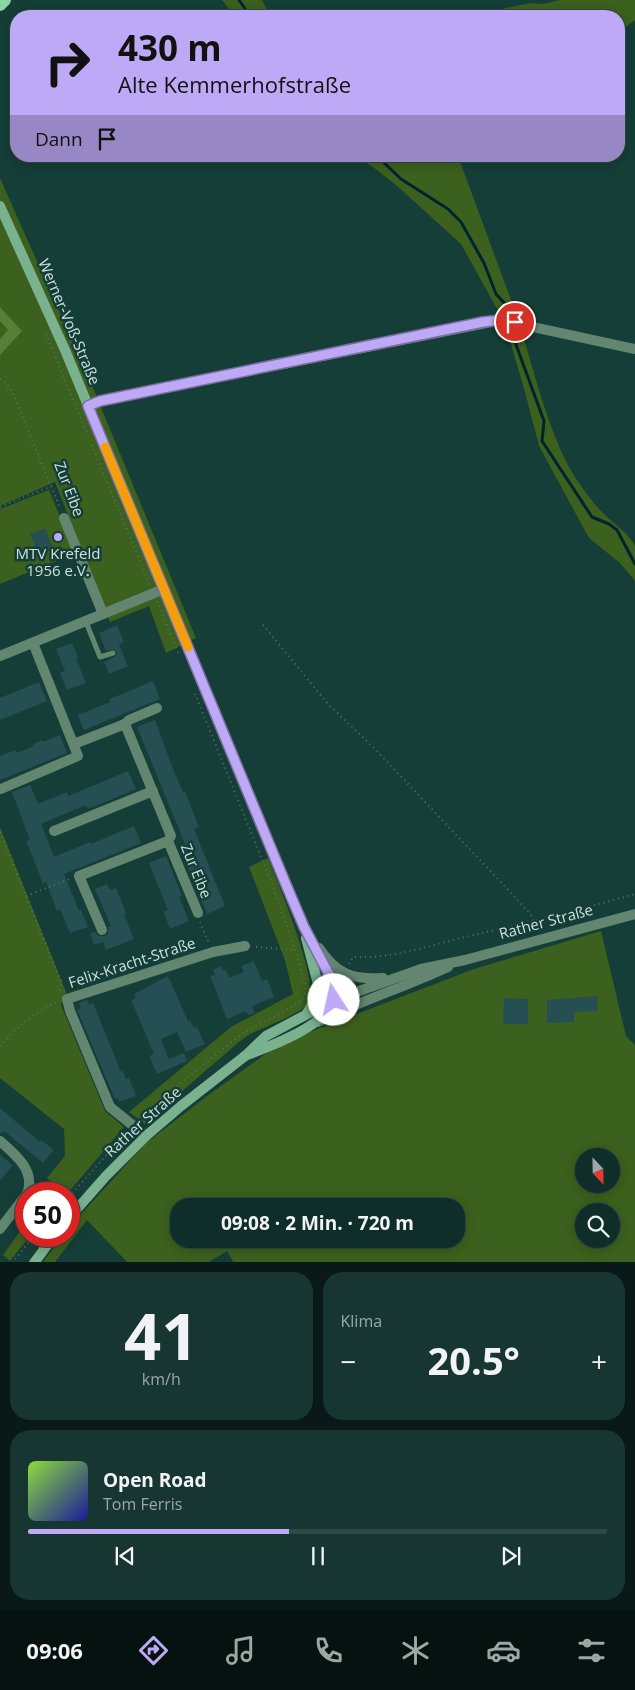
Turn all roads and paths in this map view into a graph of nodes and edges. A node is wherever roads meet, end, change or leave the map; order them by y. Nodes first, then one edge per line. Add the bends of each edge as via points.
1 (5, 0) edge
2 (0, 5) edge
3 (0, 206) edge
4 (43, 328) dead end
5 (635, 349) edge
6 (0, 380) edge
7 (88, 406) junction
8 (52, 486) junction
9 (0, 507) edge
10 (64, 518) joint
11 (164, 589) junction
12 (153, 594) junction
13 (103, 614) junction
14 (86, 622) junction
15 (263, 625) dead end
16 (34, 643) junction
17 (112, 653) dead end
18 (0, 656) edge
19 (182, 662) dead end
20 (193, 689) dead end
21 (157, 708) dead end
22 (125, 724) junction
23 (74, 744) junction
24 (1, 789) edge
25 (153, 791) junction
26 (54, 831) dead end
27 (0, 832) edge
28 (168, 841) junction
29 (79, 876) junction
30 (635, 894) edge
31 (26, 896) junction
32 (198, 913) joint
33 (635, 914) edge
34 (535, 921) junction
35 (304, 927) junction
36 (102, 930) dead end
37 (544, 939) junction
38 (245, 946) joint
39 (308, 947) junction
40 (296, 950) junction
41 (213, 952) junction
42 (465, 960) junction
43 (344, 973) junction
44 (394, 978) junction
45 (319, 988) junction
46 (62, 1000) junction
47 (332, 1003) junction
48 (345, 1008) junction
49 (304, 1016) junction
50 (313, 1024) junction
51 (0, 1046) edge
52 (246, 1056) junction
53 (133, 1125) junction
54 (146, 1136) junction
55 (0, 1141) edge
56 (29, 1182) edge
57 (80, 1185) edge
58 (80, 1206) edge
59 (15, 1210) edge
60 (0, 1229) edge
61 (25, 1247) edge
62 (46, 1247) edge
63 (12, 1262) edge
64 (34, 1262) edge

1 - 2 main road
3 - 7 main road, Werner-Voß-Straße
4 - 12 path
5 - 7 street via 510,321 483,322
6 - 8 path, Zur Eibe via 12,391
7 - 11 main road, Werner-Voß-Straße
8 - 9 path
8 - 10 path, Zur Eibe
10 - 13 street, Zur Eibe
11 - 12 street
11 - 35 main road, Werner-Voß-Straße
12 - 13 street
12 - 19 path
13 - 14 street
14 - 16 street
14 - 17 lane via 100,658
15 - 34 path via 328,704 388,762
16 - 18 street
16 - 23 street
20 - 40 path via 260,850
21 - 22 street
22 - 23 street
22 - 25 street, Zur Eibe
23 - 24 street via 78,756
25 - 26 street
25 - 28 street, Zur Eibe via 172,836
27 - 31 path
28 - 29 street, Zur Eibe
28 - 32 street, Zur Eibe
29 - 31 path
29 - 36 street
30 - 34 path
31 - 46 path via 62,984 56,998
32 - 41 path
33 - 37 street, Rather Straße
34 - 37 path
34 - 43 path via 390,955 352,957
35 - 39 main road
35 - 43 street, Rather Straße via 325,957
35 - 47 main road, Werner-Voß-Straße via 333,982
37 - 42 street, Rather Straße
38 - 40 path
38 - 41 street, Felix-Kracht-Straße
39 - 40 path
39 - 45 main road
40 - 53 path via 306,987 302,1000 243,1033
41 - 46 street, Felix-Kracht-Straße
42 - 44 street, Rather Straße
42 - 48 street, Rather Straße
43 - 44 street, Rather Straße via 372,979
44 - 47 street, Rather Straße
45 - 47 main road via 322,998
45 - 49 main road via 312,1007
46 - 51 path via 26,1019
46 - 53 street, Felix-Kracht-Straße via 70,1011 110,1107
47 - 48 street
47 - 49 main road, Rather Straße
47 - 50 main road
48 - 50 street, Rather Straße
49 - 52 main road, Rather Straße via 266,1036
50 - 52 main road, Rather Straße
52 - 54 main road, Rather Straße
53 - 54 street, Felix-Kracht-Straße
53 - 57 path
54 - 58 main road, Rather Straße
55 - 56 street via 19,1157
59 - 60 street
61 - 63 path
62 - 64 main road

